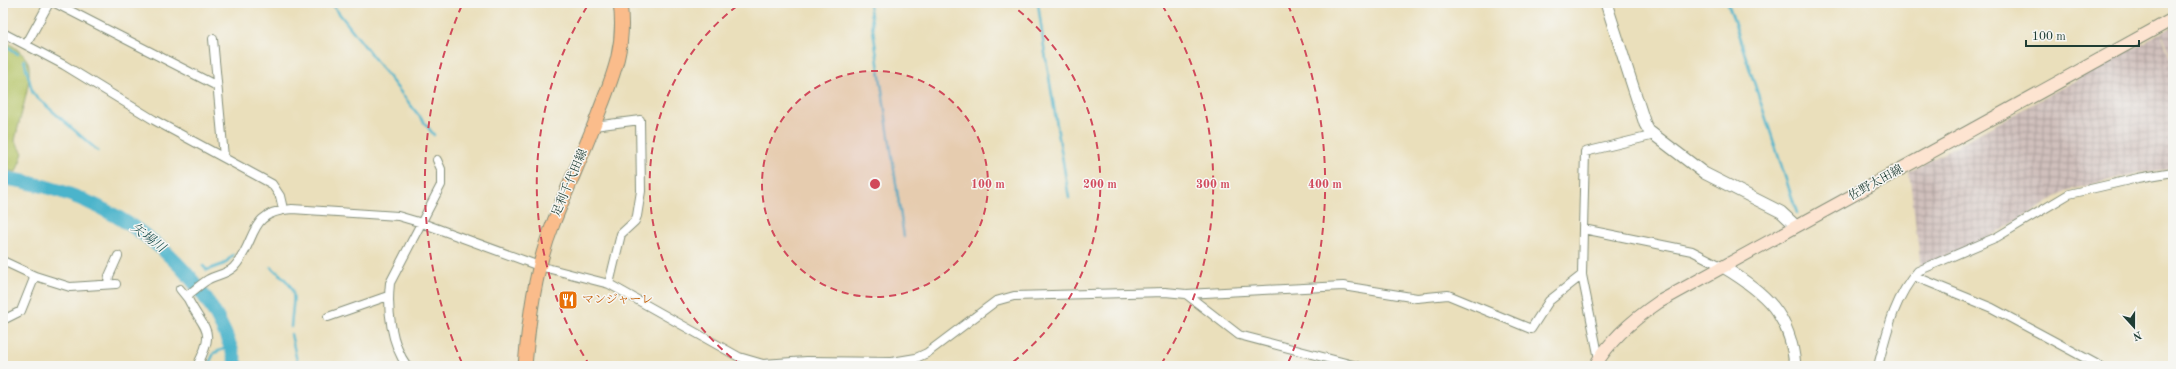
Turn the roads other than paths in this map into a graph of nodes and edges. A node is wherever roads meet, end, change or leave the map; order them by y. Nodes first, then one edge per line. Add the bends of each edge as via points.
1 (49, 3) edge
2 (55, 3) edge
3 (620, 3) edge
4 (1606, 3) edge
5 (2173, 19) edge
6 (3, 33) edge
7 (212, 40) dead end
8 (26, 45) junction
9 (217, 86) junction
10 (594, 126) junction
11 (1655, 136) junction
12 (224, 157) junction
13 (437, 160) dead end
14 (2173, 172) edge
15 (283, 209) junction
16 (422, 223) junction
17 (1796, 226) junction
18 (1584, 229) junction
19 (118, 256) dead end
20 (3, 262) edge
21 (539, 266) junction
22 (1724, 266) junction
23 (1582, 275) junction
24 (34, 276) junction
25 (1914, 276) junction
26 (609, 284) junction
27 (180, 288) dead end
28 (1186, 294) junction
29 (189, 296) junction
30 (388, 296) junction
31 (328, 317) dead end
32 (3, 320) edge
33 (1597, 363) edge
34 (798, 364) edge
35 (197, 366) edge
36 (407, 366) edge
37 (524, 366) edge
38 (1357, 366) edge
39 (1795, 366) edge
40 (1878, 366) edge
41 (2100, 366) edge

1 - 8 street
2 - 9 street
3 - 10 main road, 足利千代田線 via 622,39 618,62
4 - 11 street via 1645,124
5 - 17 main road, 佐野太田線 via 1853,197
6 - 8 street
7 - 9 street
8 - 12 street via 154,120
9 - 12 street
10 - 21 main road, 足利千代田線 via 553,224
10 - 26 street via 640,120 641,191 637,216 635,222 621,234
11 - 17 street via 1704,173 1782,212
11 - 18 street via 1585,152
12 - 15 street via 272,184 280,196
13 - 16 street via 441,169 441,184
14 - 25 street via 2069,194 1997,238
15 - 16 street via 398,216
15 - 29 street via 268,213 261,220 235,266 205,282
16 - 21 street
16 - 30 street via 390,283
17 - 22 main road, 佐野太田線
18 - 22 street via 1692,251
18 - 23 street
19 - 24 street via 109,276 112,284 70,287
20 - 24 street
21 - 26 street
21 - 37 main road, 足利千代田線 via 530,310
22 - 33 main road, 佐野太田線 via 1646,311 1625,328
22 - 39 street via 1762,294 1775,308 1791,338
23 - 28 street via 1549,301 1532,329 1448,295 1417,298 1343,286
23 - 33 street
24 - 32 street via 21,311
25 - 40 street via 1893,310
25 - 41 street via 1992,308
26 - 34 street via 739,357 763,364
27 - 29 street
28 - 34 street via 1165,292 1014,296 996,301 927,353 916,358 892,362 807,361
28 - 38 street via 1239,334
29 - 35 street via 208,334
30 - 31 street
30 - 36 street via 395,344

